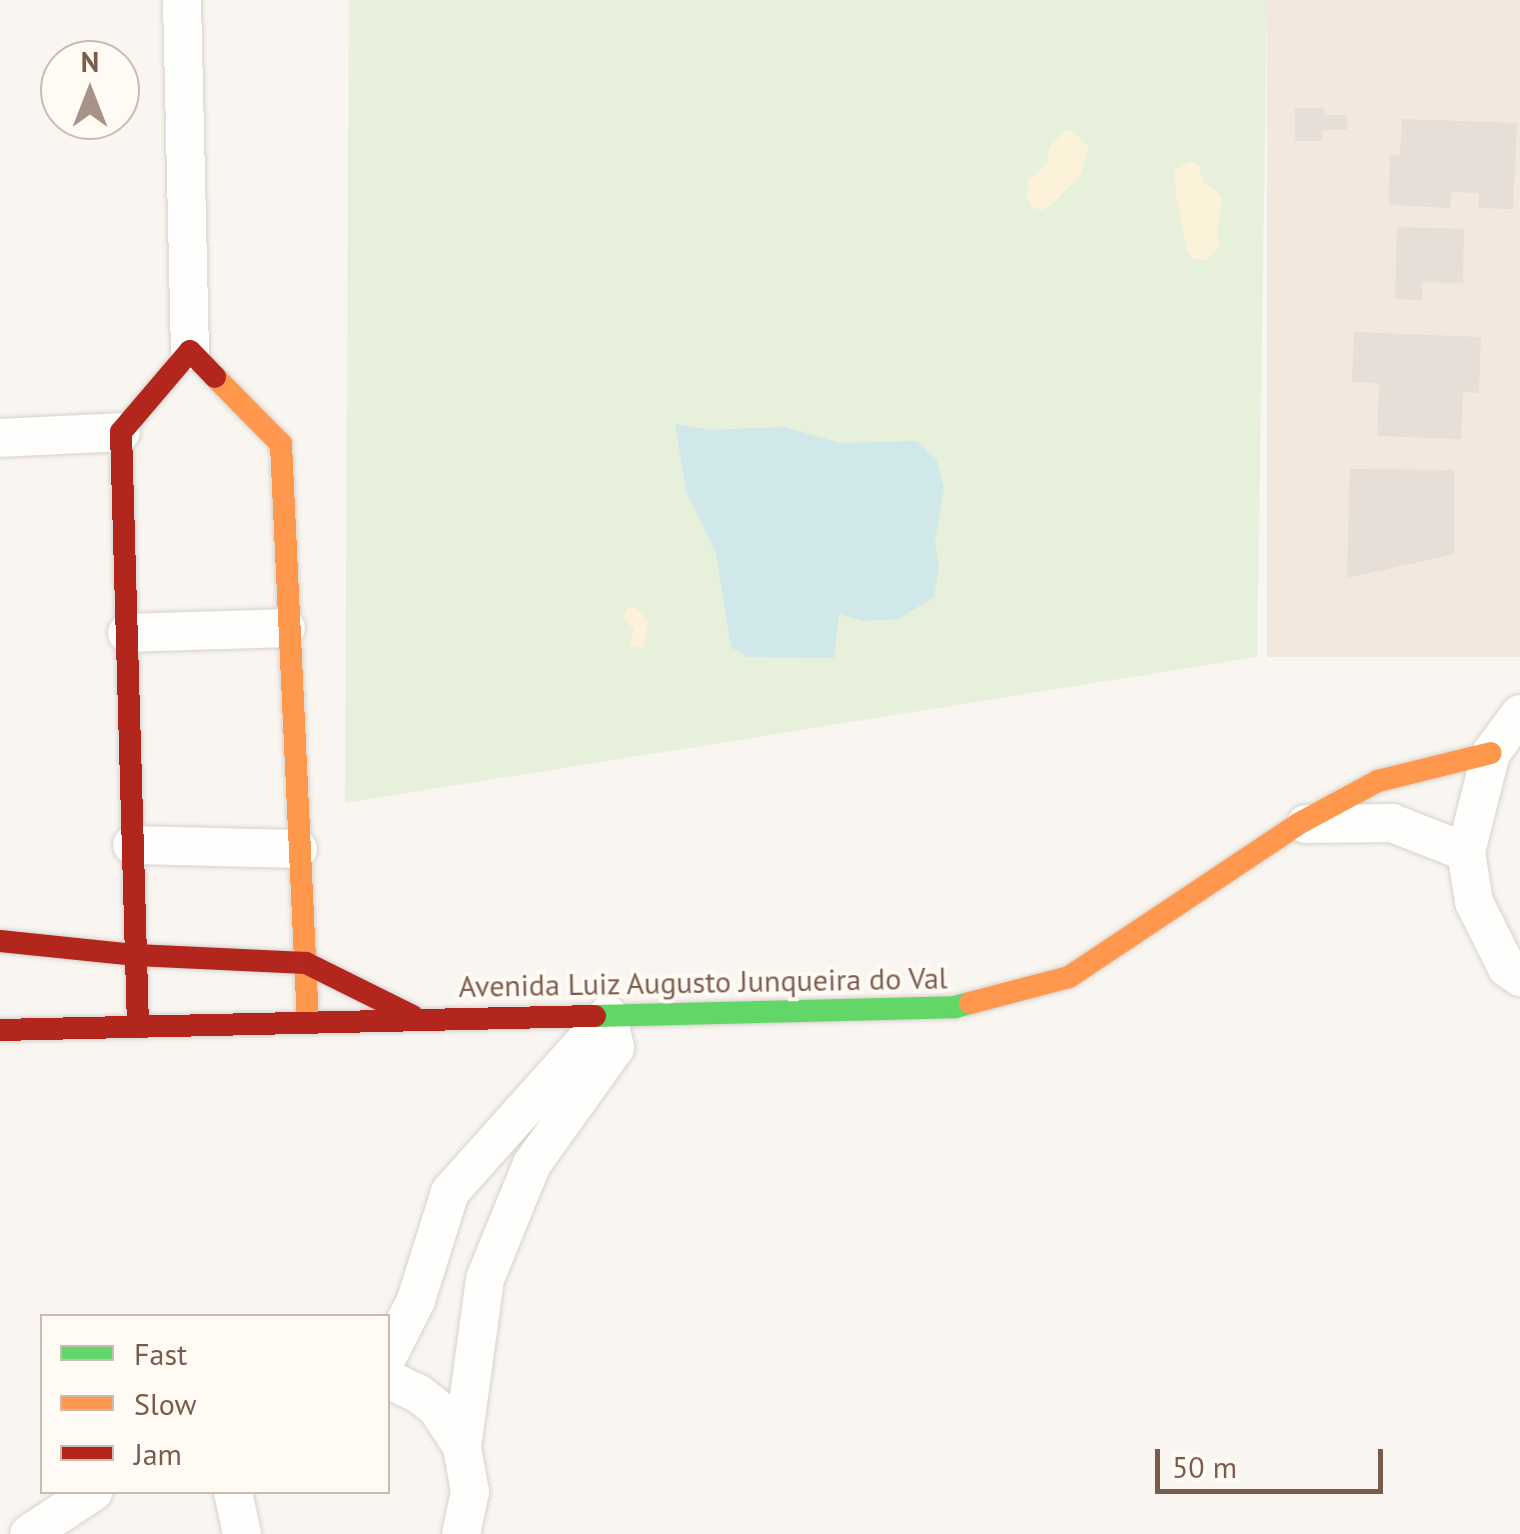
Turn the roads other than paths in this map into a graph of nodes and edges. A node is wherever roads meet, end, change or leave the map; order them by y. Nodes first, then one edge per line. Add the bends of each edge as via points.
1 (182, 0) edge
2 (190, 350) junction
3 (121, 432) junction
4 (0, 438) edge
5 (286, 628) junction
6 (126, 633) junction
7 (1520, 714) edge
8 (1491, 753) junction
9 (1298, 824) junction
10 (132, 846) junction
11 (298, 849) junction
12 (1466, 852) junction
13 (0, 941) edge
14 (136, 955) junction
15 (306, 963) junction
16 (1520, 977) edge
17 (608, 1015) junction
18 (418, 1019) junction
19 (308, 1022) junction
20 (138, 1026) junction
21 (0, 1030) edge
22 (390, 1352) edge
23 (390, 1380) edge
24 (462, 1447) junction
25 (90, 1494) edge
26 (233, 1494) edge
27 (468, 1528) edge
28 (29, 1534) edge
29 (242, 1534) edge

1 - 2 street
2 - 3 street
2 - 5 street via 281,444
3 - 4 street
3 - 6 street
5 - 6 street
5 - 11 street
6 - 10 street
7 - 8 street
8 - 9 street, Avenida Luiz Augusto Junqueira do Val via 1378,781
8 - 12 street
9 - 12 street via 1392,823
9 - 17 street, Avenida Luiz Augusto Junqueira do Val via 1069,977 955,1007
10 - 11 street
10 - 14 street
11 - 15 street
12 - 16 street via 1474,902 1507,968
13 - 14 street, Avenida Luiz Augusto Junqueira do Val
14 - 15 street, Avenida Luiz Augusto Junqueira do Val
14 - 20 street
15 - 18 street, Avenida Luiz Augusto Junqueira do Val
15 - 19 street
17 - 18 street, Avenida Luiz Augusto Junqueira do Val
17 - 22 street via 450,1192 416,1300
17 - 24 street via 615,1048 532,1164 485,1279
18 - 19 street, Avenida Luiz Augusto Junqueira do Val
19 - 20 street, Avenida Luiz Augusto Junqueira do Val
20 - 21 street, Avenida Luiz Augusto Junqueira do Val
23 - 24 street via 436,1408
24 - 27 street
25 - 28 street
26 - 29 street

